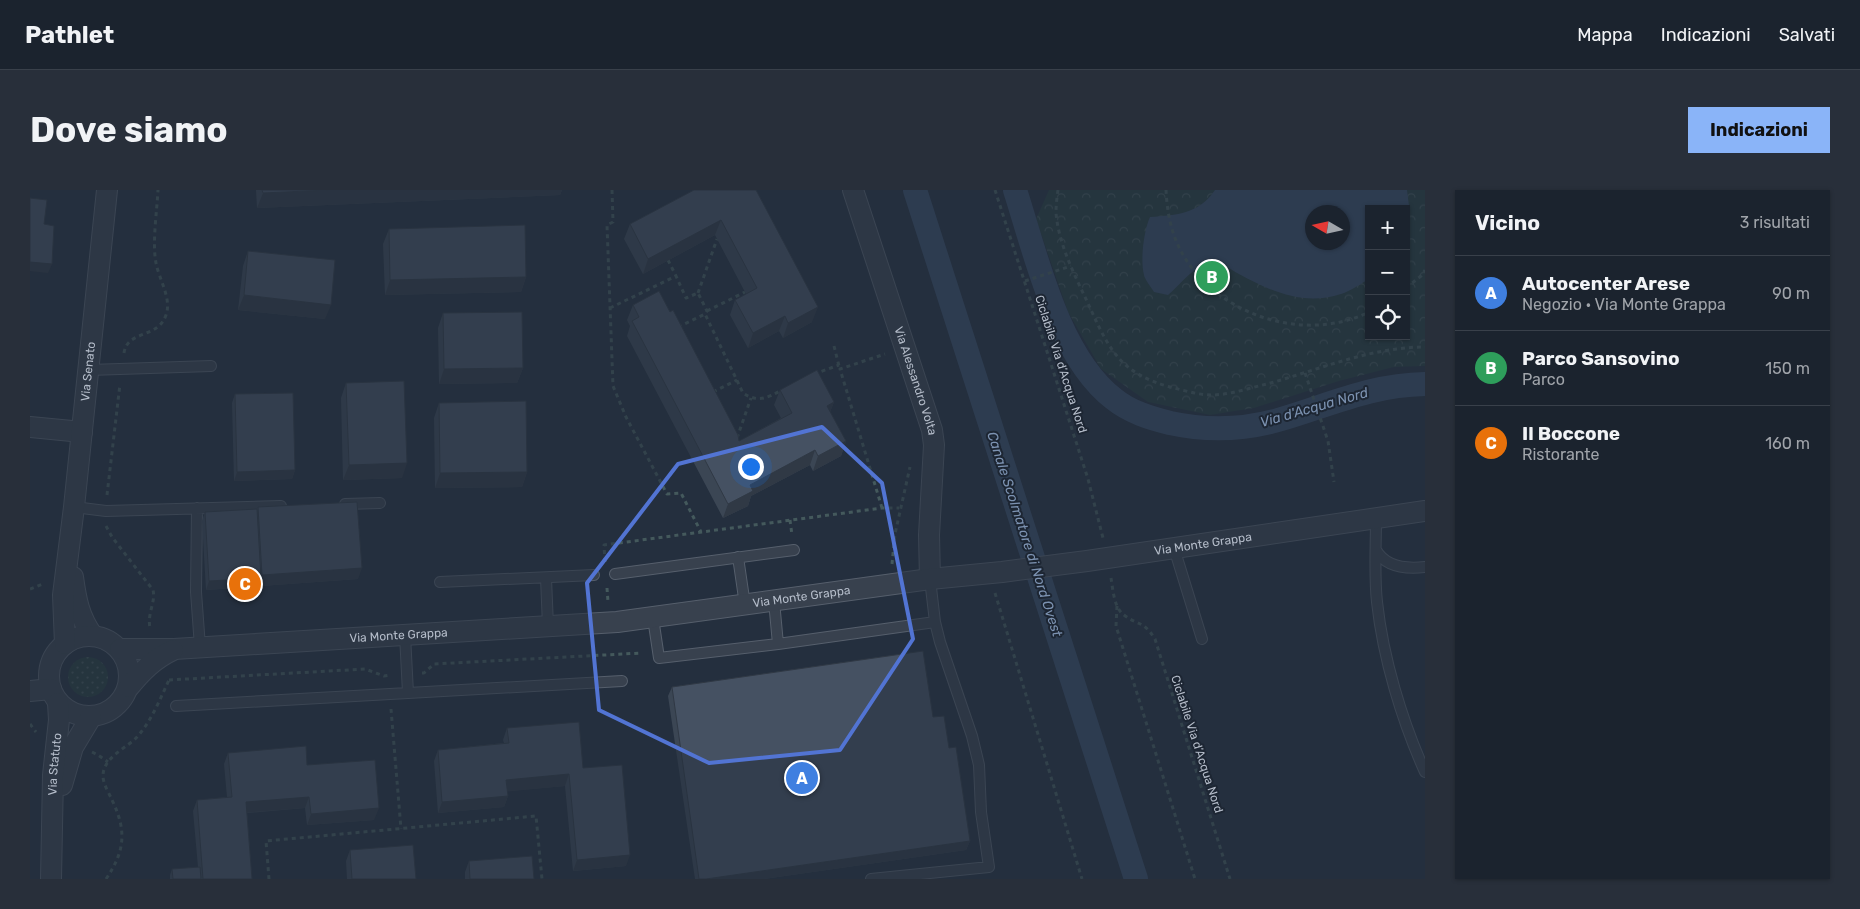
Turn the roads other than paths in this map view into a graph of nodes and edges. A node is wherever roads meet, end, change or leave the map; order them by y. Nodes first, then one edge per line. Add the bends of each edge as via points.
1 (107, 190) edge
2 (852, 190) edge
3 (211, 366) dead end
4 (88, 370) junction
5 (30, 427) edge
6 (82, 432) junction
7 (380, 503) dead end
8 (332, 504) edge
9 (293, 506) edge
10 (74, 507) junction
11 (197, 508) junction
12 (1425, 511) edge
13 (1376, 518) junction
14 (1174, 548) junction
15 (794, 550) dead end
16 (1376, 550) junction
17 (69, 553) junction
18 (738, 557) junction
19 (1425, 567) edge
20 (615, 574) dead end
21 (594, 575) dead end
22 (546, 578) junction
23 (930, 579) junction
24 (440, 582) dead end
25 (774, 601) junction
26 (744, 605) junction
27 (654, 618) junction
28 (936, 622) junction
29 (548, 626) junction
30 (405, 635) junction
31 (93, 636) junction
32 (1202, 639) dead end
33 (65, 644) junction
34 (778, 644) junction
35 (200, 648) junction
36 (120, 649) junction
37 (174, 649) junction
38 (622, 681) dead end
39 (129, 687) junction
40 (30, 691) edge
41 (408, 693) junction
42 (54, 696) junction
43 (176, 706) dead end
44 (91, 717) junction
45 (1425, 772) edge
46 (52, 826) junction
47 (51, 879) edge
48 (871, 879) edge

1 - 4 street, Via Senato
2 - 23 street, Via Alessandro Volta via 932,430
3 - 4 lane
4 - 6 street, Via Senato
5 - 6 street
6 - 10 street, Via Senato
7 - 8 lane
9 - 11 lane
10 - 11 lane via 106,511
10 - 17 street, Via Senato
11 - 35 lane via 196,592
12 - 13 street, Via Monte Grappa
13 - 14 street, Via Monte Grappa
13 - 16 lane
14 - 23 street, Via Monte Grappa
14 - 32 lane
15 - 18 lane
16 - 19 lane via 1388,563 1399,567
16 - 45 lane via 1377,602 1387,657 1411,740
17 - 31 street, Via Senato via 78,608
17 - 33 street, Via Senato via 63,595
18 - 20 lane
18 - 26 lane
21 - 22 lane
22 - 24 lane
22 - 29 lane
23 - 25 street, Via Monte Grappa
23 - 28 lane
25 - 26 street, Via Monte Grappa
25 - 34 lane
26 - 27 street, Via Monte Grappa
27 - 29 street, Via Monte Grappa
27 - 34 lane via 659,658
28 - 34 lane
28 - 48 lane via 979,765 981,812 989,867
29 - 30 street, Via Monte Grappa
30 - 35 street, Via Monte Grappa
30 - 41 lane
31 - 33 street via 83,636
31 - 36 street via 105,639
33 - 42 street via 51,664 49,677
35 - 37 street, Via Monte Grappa
36 - 37 street, Via Monte Grappa
36 - 39 street via 128,664
37 - 39 street, Via Monte Grappa via 142,670
38 - 41 lane
39 - 44 street via 115,708 104,715
40 - 42 street
41 - 43 lane
42 - 44 street via 69,712
42 - 46 street, Via Statuto via 59,725 53,775
44 - 46 street, Via Statuto via 73,747
46 - 47 street, Via Statuto

